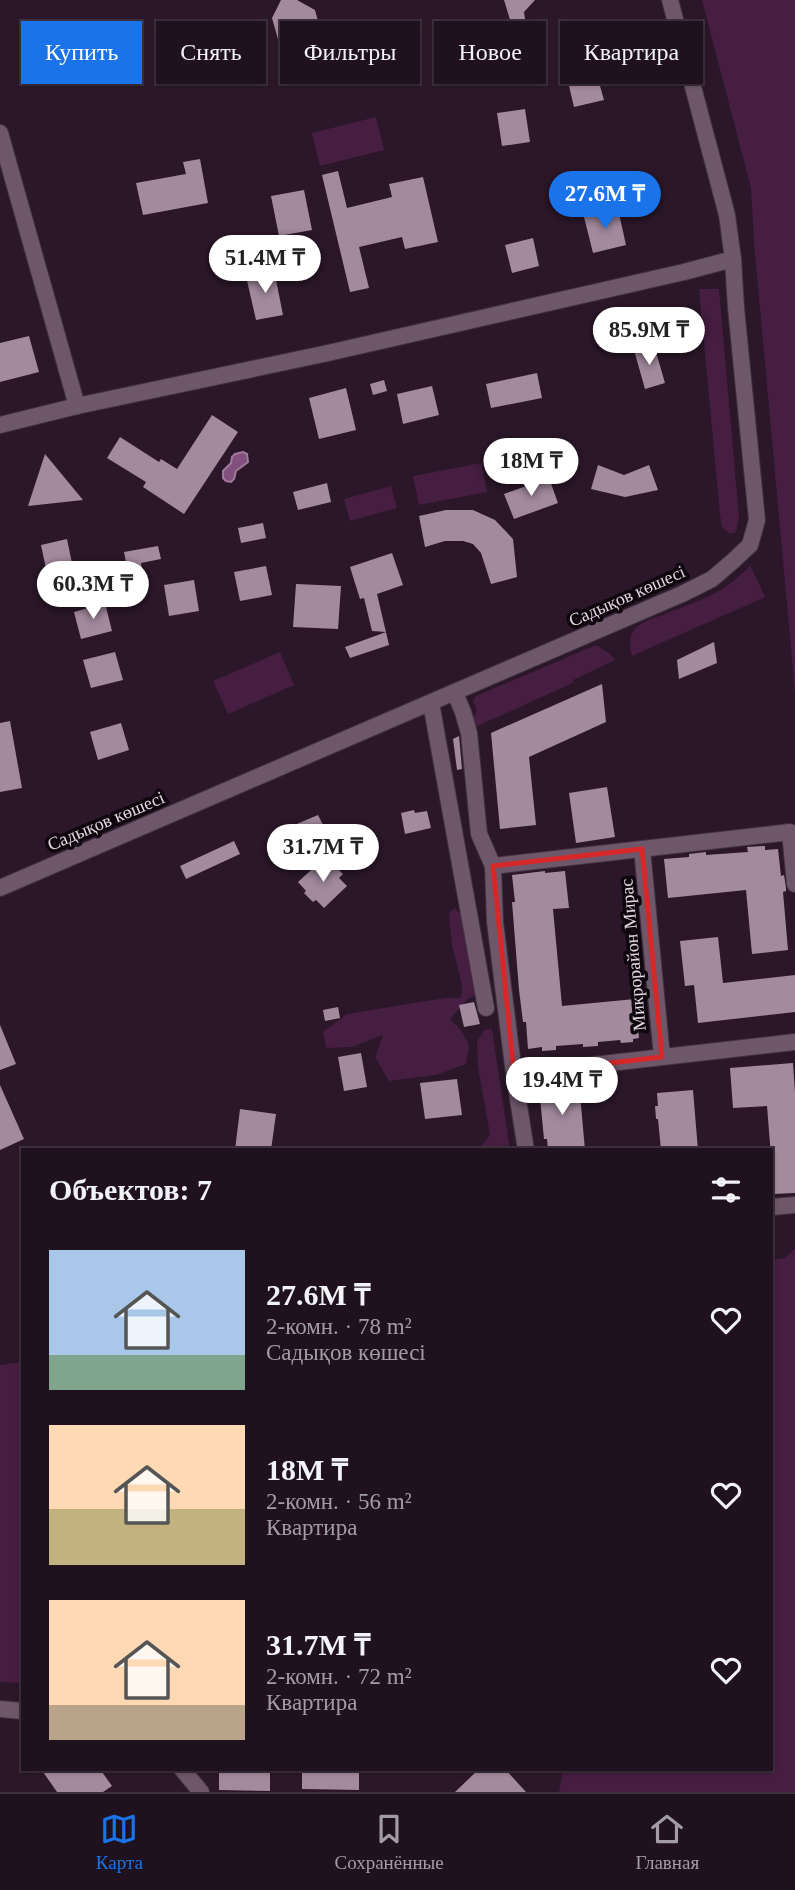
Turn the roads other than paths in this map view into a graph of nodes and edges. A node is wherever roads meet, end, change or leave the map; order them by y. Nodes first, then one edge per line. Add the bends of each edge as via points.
1 (670, 0) edge
2 (0, 133) edge
3 (733, 259) junction
4 (76, 406) junction
5 (0, 425) edge
6 (455, 693) junction
7 (431, 703) junction
8 (642, 849) junction
9 (493, 866) junction
10 (795, 884) edge
11 (0, 888) edge
12 (486, 1008) dead end
13 (795, 1042) edge
14 (662, 1057) junction
15 (514, 1074) junction
16 (526, 1148) edge
17 (795, 1205) edge
18 (773, 1207) edge
19 (0, 1709) edge
20 (21, 1711) edge
21 (184, 1771) edge
22 (201, 1792) edge

1 - 3 street, Садықов көшесі via 727,215
2 - 4 street
3 - 4 street
3 - 6 street, Садықов көшесі via 757,520 750,545 712,579
4 - 5 street
6 - 7 street, Садықов көшесі
6 - 9 street via 469,733 479,834
7 - 11 street, Садықов көшесі
7 - 12 street
8 - 9 street
8 - 10 street via 790,832
8 - 14 street, Микрорайон Мирас
9 - 15 street via 495,922
13 - 14 street
14 - 15 street
15 - 16 street
17 - 18 street
19 - 20 street
21 - 22 street

